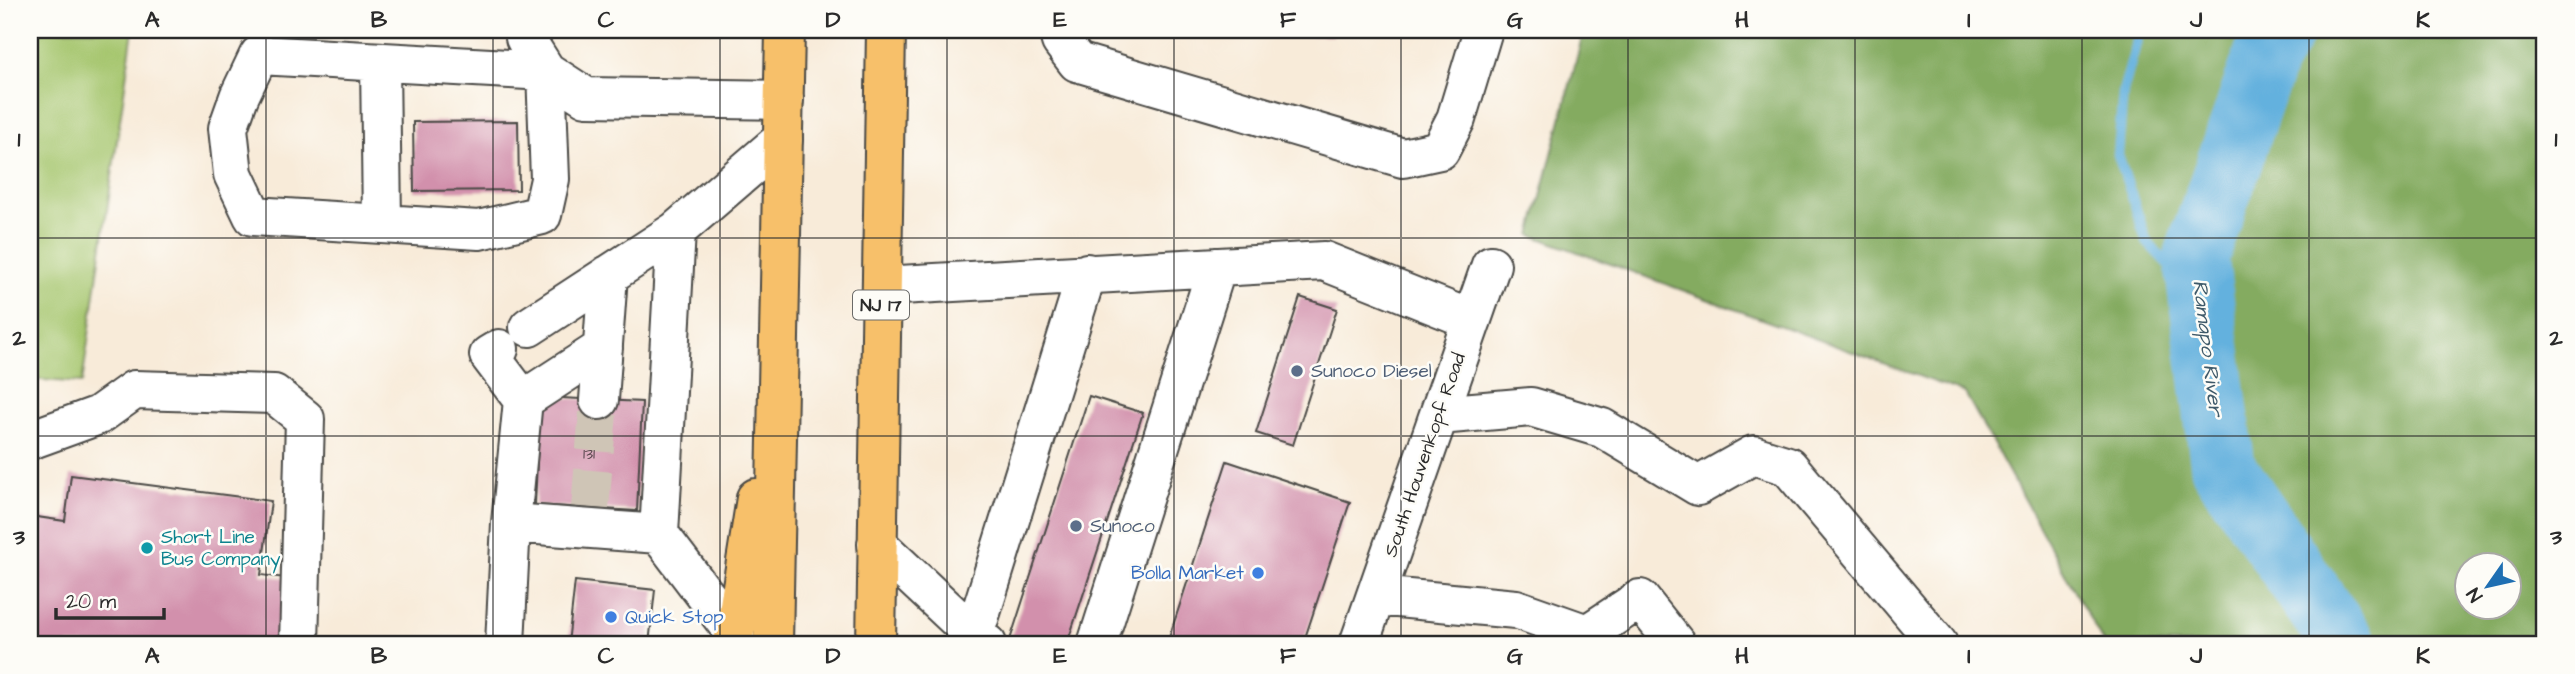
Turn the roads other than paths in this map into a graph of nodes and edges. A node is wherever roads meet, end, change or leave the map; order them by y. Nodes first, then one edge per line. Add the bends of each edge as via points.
1 (524, 30) edge
2 (785, 30) edge
3 (886, 30) edge
4 (1058, 30) edge
5 (1483, 30) edge
6 (380, 62) junction
7 (546, 71) junction
8 (784, 100) junction
9 (783, 139) junction
10 (382, 224) junction
11 (676, 232) junction
12 (1491, 265) dead end
13 (1217, 267) junction
14 (1087, 273) junction
15 (608, 275) junction
16 (882, 286) junction
17 (1472, 320) junction
18 (603, 348) junction
19 (779, 355) junction
20 (523, 400) junction
21 (599, 400) tunnel mouth
22 (1439, 415) junction
23 (30, 440) edge
24 (511, 523) junction
25 (659, 534) junction
26 (877, 561) junction
27 (1376, 596) junction
28 (734, 639) edge
29 (980, 640) edge
30 (299, 644) edge
31 (505, 644) edge
32 (773, 644) edge
33 (876, 644) edge
34 (895, 644) edge
35 (1097, 644) edge
36 (1359, 644) edge
37 (1676, 644) edge
38 (1938, 644) edge

1 - 7 street
2 - 8 highway
3 - 16 highway, NJ 17
4 - 5 street via 1077,62 1403,158 1440,150 1456,118
6 - 7 street
6 - 10 street
6 - 10 street via 259,55 228,128 233,174 253,216
7 - 8 street via 586,97
7 - 10 street via 550,179 542,215 480,230
8 - 9 highway
9 - 11 street
9 - 19 highway
11 - 15 street
11 - 25 street
12 - 17 street, South Houvenkopf Road
13 - 14 street
13 - 17 street via 1324,261
13 - 35 street
14 - 16 street
14 - 29 street
15 - 18 street
15 - 20 street via 489,355
16 - 26 highway, NJ 17
17 - 22 street, South Houvenkopf Road
18 - 20 street
18 - 21 street
19 - 28 highway
19 - 32 highway
20 - 24 street
22 - 27 street, South Houvenkopf Road
22 - 38 street via 1531,407 1602,428 1698,486 1753,455 1788,466
23 - 30 street via 99,415 134,390 274,394 306,419
24 - 25 street via 589,518
24 - 31 street
25 - 28 street
26 - 29 street
26 - 33 highway, NJ 17
26 - 34 highway
27 - 36 street, South Houvenkopf Road
27 - 37 street via 1516,609 1587,634 1640,599

